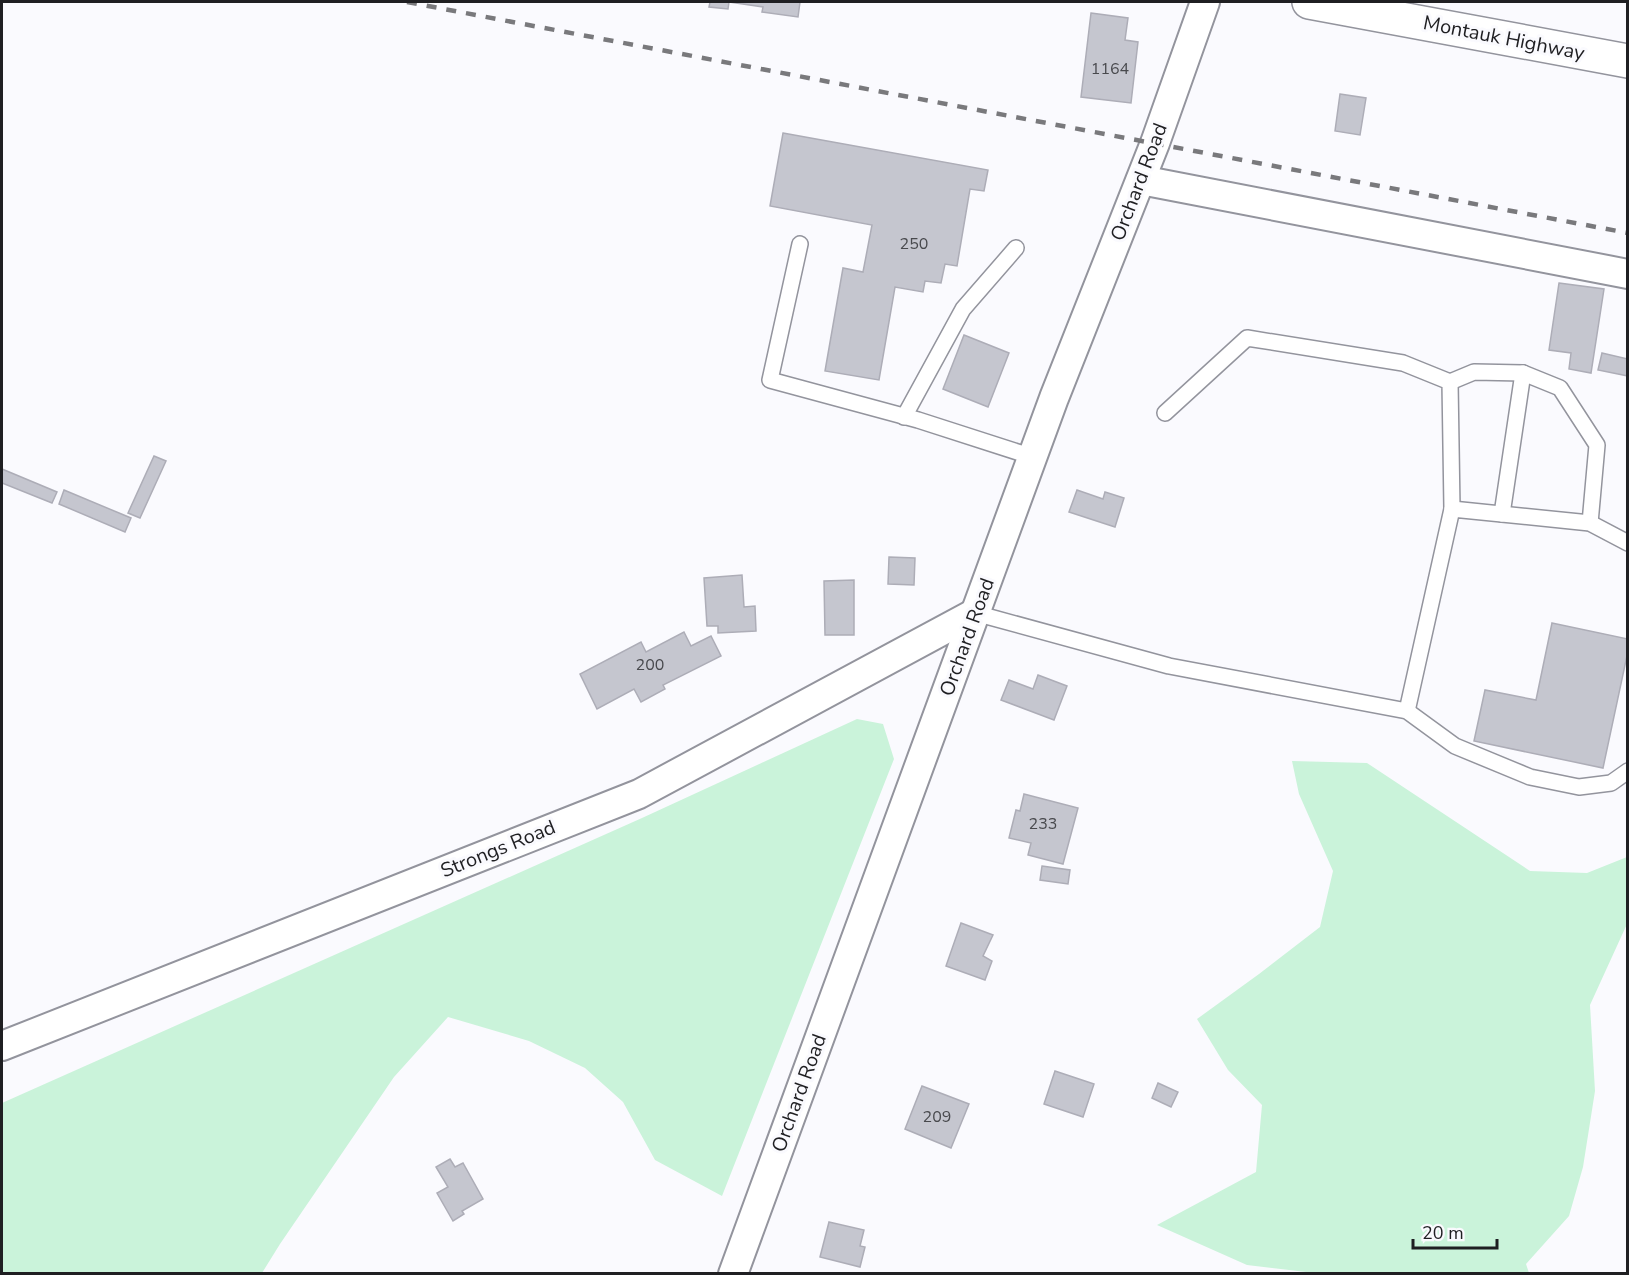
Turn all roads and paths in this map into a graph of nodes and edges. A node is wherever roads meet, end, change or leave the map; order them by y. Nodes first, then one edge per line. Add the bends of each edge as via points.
1 (1205, 2) edge
2 (1309, 2) edge
3 (1628, 62) edge
4 (1141, 180) junction
5 (800, 244) dead end
6 (1016, 248) dead end
7 (1628, 274) edge
8 (1523, 373) junction
9 (1450, 382) junction
10 (1165, 413) dead end
11 (904, 417) junction
12 (1033, 457) junction
13 (1452, 509) junction
14 (1502, 514) junction
15 (1590, 523) junction
16 (1628, 543) edge
17 (975, 613) junction
18 (1407, 711) junction
19 (1628, 771) edge
20 (2, 1046) edge
21 (733, 1274) edge

1 - 4 street, Orchard Road
2 - 3 main road, Montauk Highway
4 - 7 street
4 - 12 street, Orchard Road
5 - 11 lane via 770,380
6 - 11 lane via 963,309
8 - 9 lane via 1474,372
8 - 14 lane
8 - 15 lane via 1560,388 1597,445
9 - 10 lane via 1403,363 1247,338
9 - 13 lane
11 - 12 lane
12 - 17 street, Orchard Road
13 - 14 lane
13 - 18 lane
14 - 15 lane
15 - 16 lane
17 - 18 lane via 1169,666
17 - 20 street, Strongs Road via 639,794
17 - 21 street, Orchard Road
18 - 19 lane via 1455,747 1530,777 1579,787 1611,783

